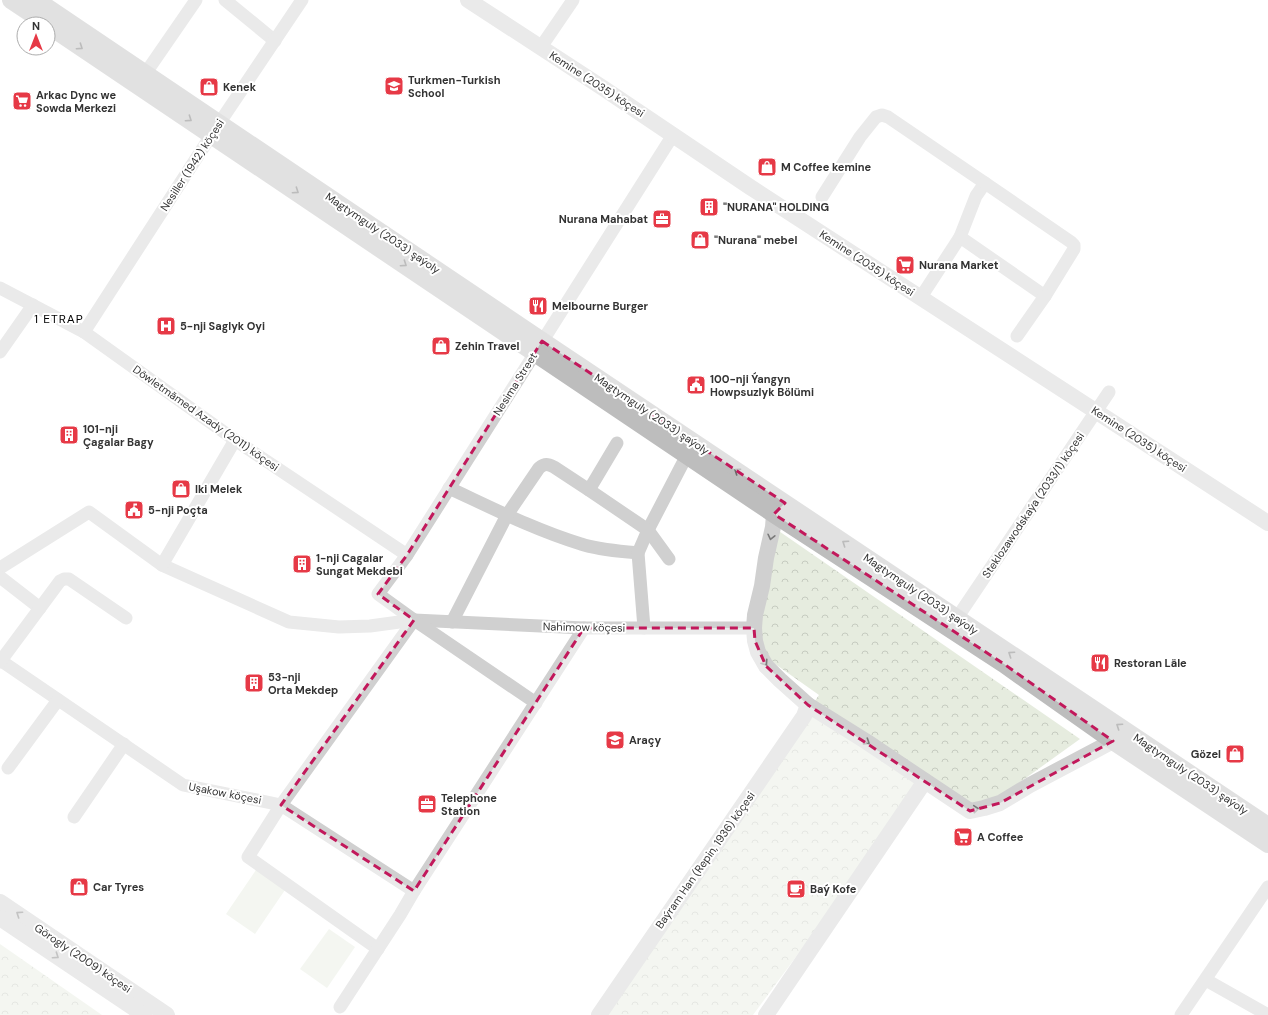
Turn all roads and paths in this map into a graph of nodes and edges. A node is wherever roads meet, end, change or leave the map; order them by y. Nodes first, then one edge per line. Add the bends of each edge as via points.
1 (11, 0) edge
2 (36, 0) edge
3 (196, 0) edge
4 (225, 0) edge
5 (302, 0) edge
6 (468, 0) edge
7 (573, 0) edge
8 (35, 16) edge
9 (56, 30) edge
10 (275, 41) junction
11 (541, 47) junction
12 (146, 74) junction
13 (216, 129) junction
14 (673, 135) junction
15 (985, 183) junction
16 (822, 197) dead end
17 (960, 237) junction
18 (0, 288) edge
19 (1044, 296) junction
20 (921, 297) junction
21 (33, 305) junction
22 (84, 332) junction
23 (1017, 336) dead end
24 (538, 347) junction
25 (0, 352) edge
26 (1109, 392) dead end
27 (1096, 412) junction
28 (235, 440) junction
29 (617, 443) dead end
30 (687, 455) junction
31 (449, 488) junction
32 (589, 490) junction
33 (779, 508) junction
34 (507, 515) junction
35 (1268, 523) edge
36 (648, 530) junction
37 (638, 553) junction
38 (408, 555) junction
39 (670, 559) dead end
40 (162, 565) junction
41 (0, 568) edge
42 (0, 577) edge
43 (40, 608) junction
44 (126, 618) dead end
45 (957, 618) junction
46 (414, 620) junction
47 (452, 622) junction
48 (584, 628) junction
49 (644, 628) junction
50 (754, 628) junction
51 (0, 661) edge
52 (58, 700) junction
53 (536, 703) junction
54 (808, 705) junction
55 (1113, 741) junction
56 (124, 744) junction
57 (8, 768) dead end
58 (925, 781) junction
59 (281, 805) junction
60 (74, 817) dead end
61 (1268, 826) edge
62 (1268, 844) edge
63 (1268, 887) edge
64 (414, 891) junction
65 (0, 902) edge
66 (0, 918) edge
67 (378, 949) junction
68 (1206, 980) junction
69 (340, 1007) dead end
70 (144, 1015) edge
71 (167, 1015) edge
72 (599, 1015) edge
73 (766, 1015) edge
74 (1181, 1015) edge
75 (1268, 1015) edge

1 - 8 main road, Magtymguly (2033) şaýoly
2 - 12 main road, Magtymguly (2033) şaýoly
3 - 12 street
4 - 10 street
5 - 10 street, Nesiller (1942) köçesi
6 - 11 street, Kemine (2035) köçesi
7 - 11 street
9 -> 13 main road, Magtymguly (2033) şaýoly
10 - 13 street, Nesiller (1942) köçesi
11 - 14 street, Kemine (2035) köçesi
12 - 13 main road, Magtymguly (2033) şaýoly
13 - 22 street, Nesiller (1942) köçesi
13 - 24 main road, Magtymguly (2033) şaýoly
14 - 20 street, Kemine (2035) köçesi
14 - 24 street, Nesima Street
15 - 16 street via 882,115 876,117 860,137
15 - 17 street via 976,196
15 - 19 street via 1074,245 1074,249
17 - 19 street
17 - 20 street
18 - 21 street, Döwletmämed Azady (2011) köçesi
19 - 23 street
20 - 27 street, Kemine (2035) köçesi
21 - 22 street, Döwletmämed Azady (2011) köçesi
21 - 25 street
22 - 28 street, Döwletmämed Azady (2011) köçesi
24 - 30 main road, Magtymguly (2033) şaýoly
24 - 31 street, Nesima Street
33 -> 24 main road, Magtymguly (2033) şaýoly
26 - 27 street, Steklozawodskaýa (2033/1) köçesi
27 - 35 street, Kemine (2035) köçesi
27 - 45 street, Steklozawodskaýa (2033/1) köçesi
28 - 38 street, Döwletmämed Azady (2011) köçesi
28 - 40 street
29 - 32 street
30 - 33 main road, Magtymguly (2033) şaýoly
30 - 36 street
31 - 34 street
31 - 38 street, Nesima Street
32 - 34 street via 554,467 542,465
32 - 36 street
45 -> 33 main road, Magtymguly (2033) şaýoly
33 -> 50 street via 766,558
33 - 55 main road, Magtymguly (2033) şaýoly
34 - 37 street via 581,544 605,550
34 - 47 street
36 - 37 street
36 - 39 street
37 - 49 street
38 - 46 street, Nesima Street via 378,594
40 - 41 street, Nahimow köçesi via 89,512
40 - 46 street, Nahimow köçesi via 289,622 339,627
42 - 43 street
43 - 44 street via 60,581 69,579
43 - 51 street
61 -> 45 main road, Magtymguly (2033) şaýoly
46 - 47 street, Nahimow köçesi
46 - 53 street
46 - 59 street
47 - 48 street, Nahimow köçesi
48 - 49 street, Nahimow köçesi
48 - 53 street
49 - 50 street, Nahimow köçesi
50 -> 54 street via 756,646 766,666
51 - 52 street, Uşakow köçesi
52 - 56 street, Uşakow köçesi
52 - 57 street
53 - 64 street
54 -> 58 street
54 - 72 street, Baýram Han (Repin, 1936) köçesi via 804,716
58 -> 55 street via 970,810 984,808 1000,803
55 - 62 main road, Magtymguly (2033) şaýoly
56 - 59 street, Uşakow köçesi via 183,785
56 - 60 street
58 - 73 street
59 - 64 street, Uşakow köçesi
59 - 67 street via 248,857
63 - 68 street
64 - 67 street
71 -> 65 street, Görogly (2009) köçesi
66 -> 70 street, Görogly (2009) köçesi
67 - 69 street
68 - 74 street
68 - 75 street

